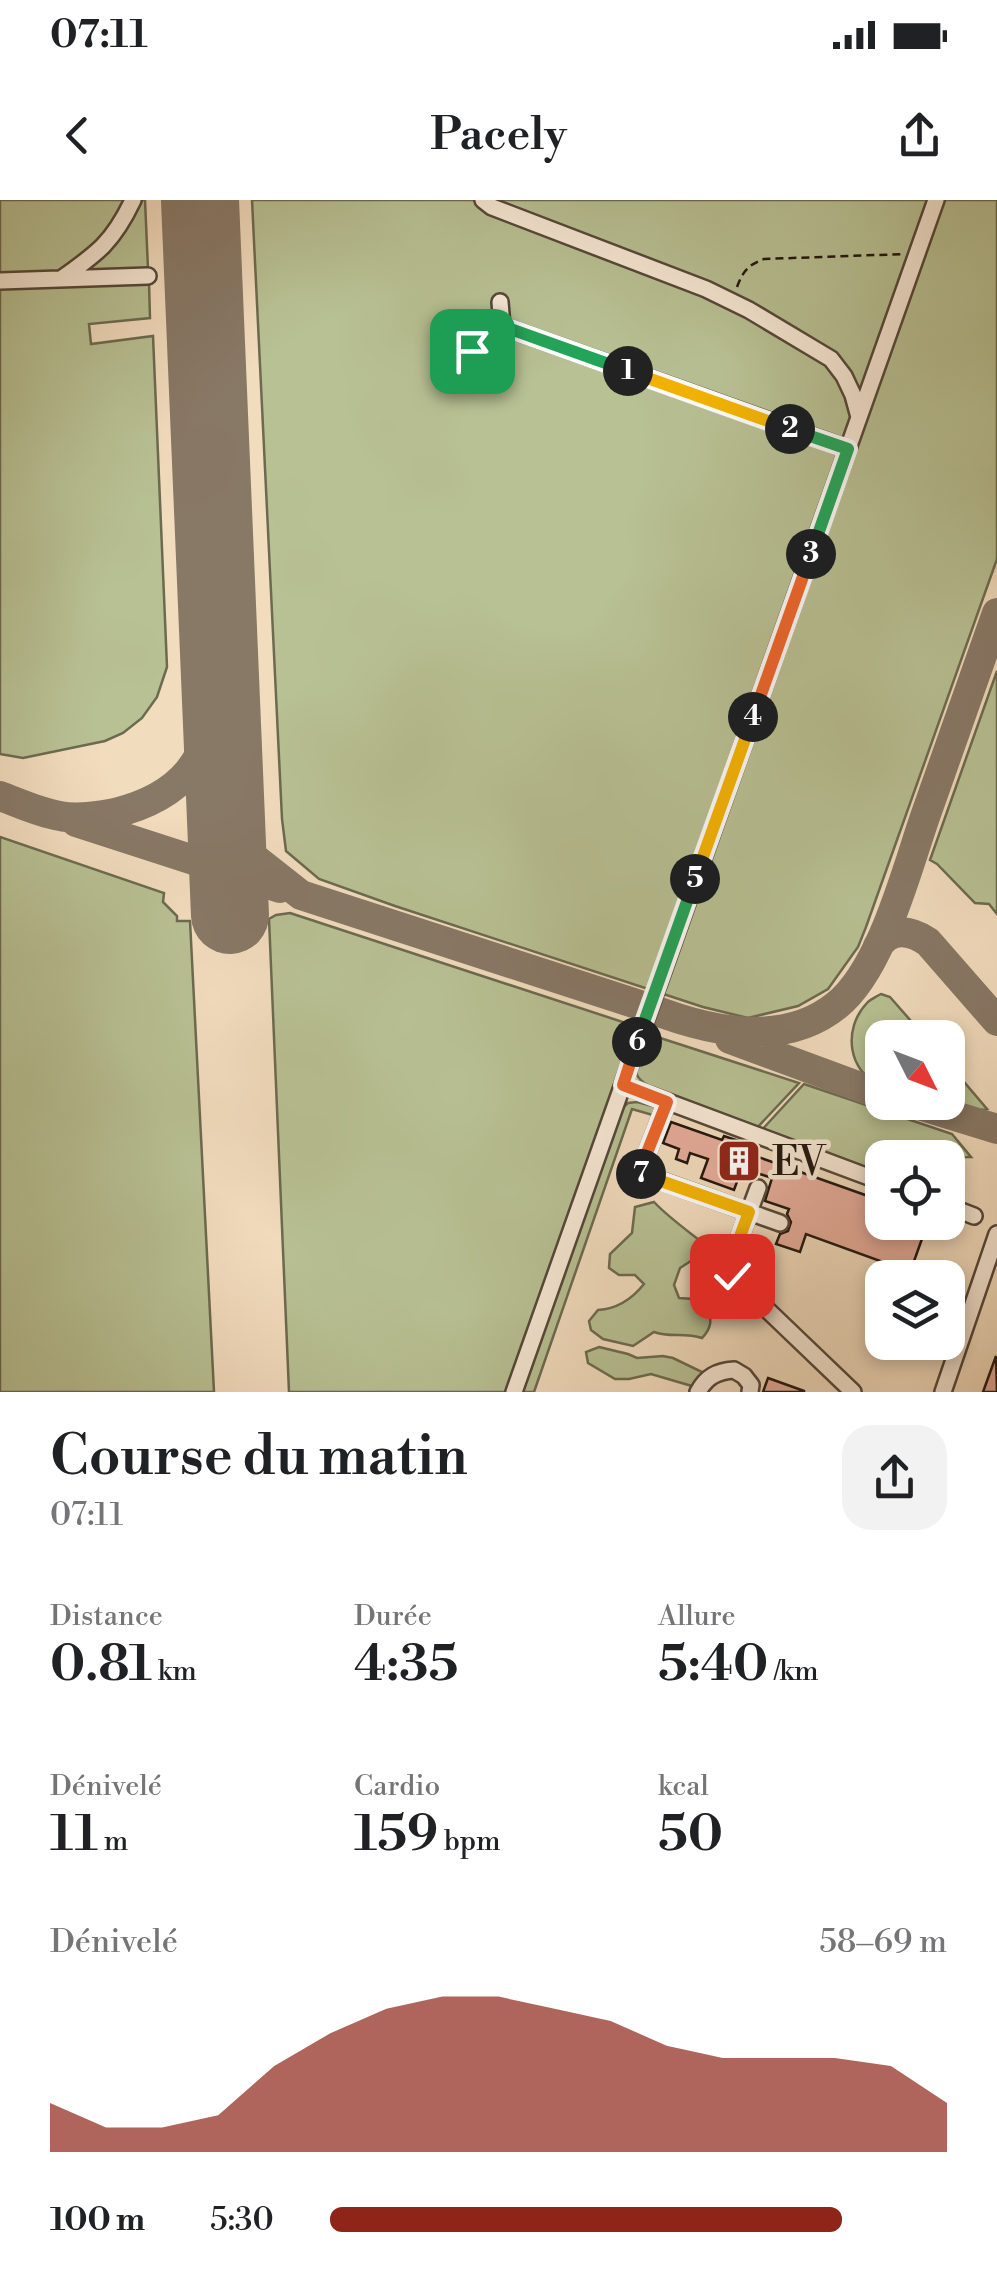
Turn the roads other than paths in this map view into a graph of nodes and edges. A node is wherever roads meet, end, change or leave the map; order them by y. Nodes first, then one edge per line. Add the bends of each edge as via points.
1 (133, 200) edge
2 (483, 200) edge
3 (936, 200) edge
4 (148, 276) dead end
5 (61, 279) junction
6 (0, 280) edge
7 (500, 302) dead end
8 (502, 326) junction
9 (472, 351) dead end
10 (859, 417) junction
11 (848, 449) junction
12 (623, 1085) junction
13 (667, 1102) junction
14 (865, 1176) edge
15 (758, 1188) dead end
16 (749, 1212) junction
17 (965, 1213) edge
18 (974, 1216) dead end
19 (780, 1223) dead end
20 (997, 1234) edge
21 (514, 1392) edge
22 (698, 1392) edge
23 (750, 1392) edge
24 (853, 1392) edge
25 (943, 1392) edge

1 - 5 lane via 105,246
2 - 10 lane via 748,310 831,359
3 - 10 lane
4 - 5 lane
5 - 6 lane
7 - 8 lane
8 - 9 lane
8 - 11 lane
10 - 11 lane
11 - 12 lane
12 - 13 lane
12 - 21 lane
13 - 14 lane
13 - 16 lane via 639,1173
15 - 16 lane
16 - 19 lane
16 - 24 lane via 728,1269 732,1276
17 - 18 lane
20 - 25 lane
22 - 23 lane via 715,1374 734,1370

